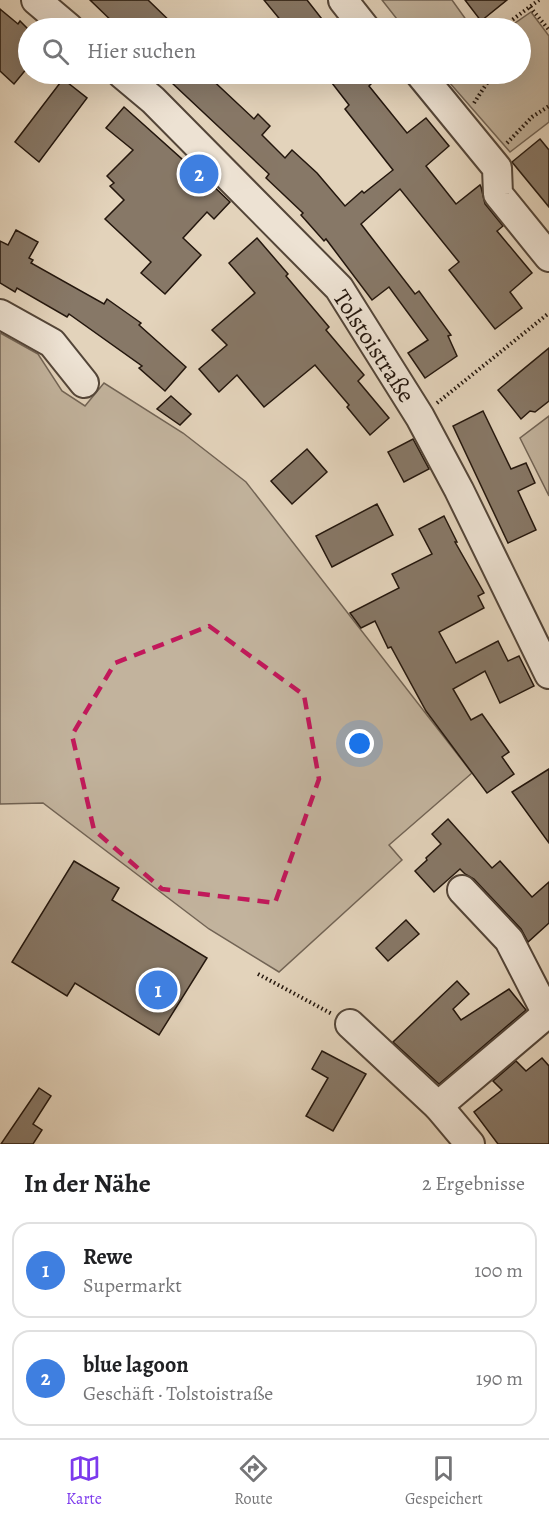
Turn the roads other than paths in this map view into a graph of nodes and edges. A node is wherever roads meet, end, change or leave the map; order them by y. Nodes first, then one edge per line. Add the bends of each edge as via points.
1 (36, 0) edge
2 (344, 0) edge
3 (57, 18) edge
4 (358, 18) edge
5 (134, 84) edge
6 (428, 84) edge
7 (549, 257) edge
8 (0, 314) edge
9 (84, 383) dead end
10 (549, 674) edge
11 (462, 890) dead end
12 (548, 1013) edge
13 (351, 1024) road end
14 (438, 1106) junction
15 (470, 1144) edge

1 - 3 street
2 - 4 street
5 - 10 street, Tolstoistraße via 339,288 420,417
6 - 7 street via 497,168 498,194
8 - 9 street via 52,343
11 - 12 street via 510,940
12 - 14 street
13 - 14 street
14 - 15 street

